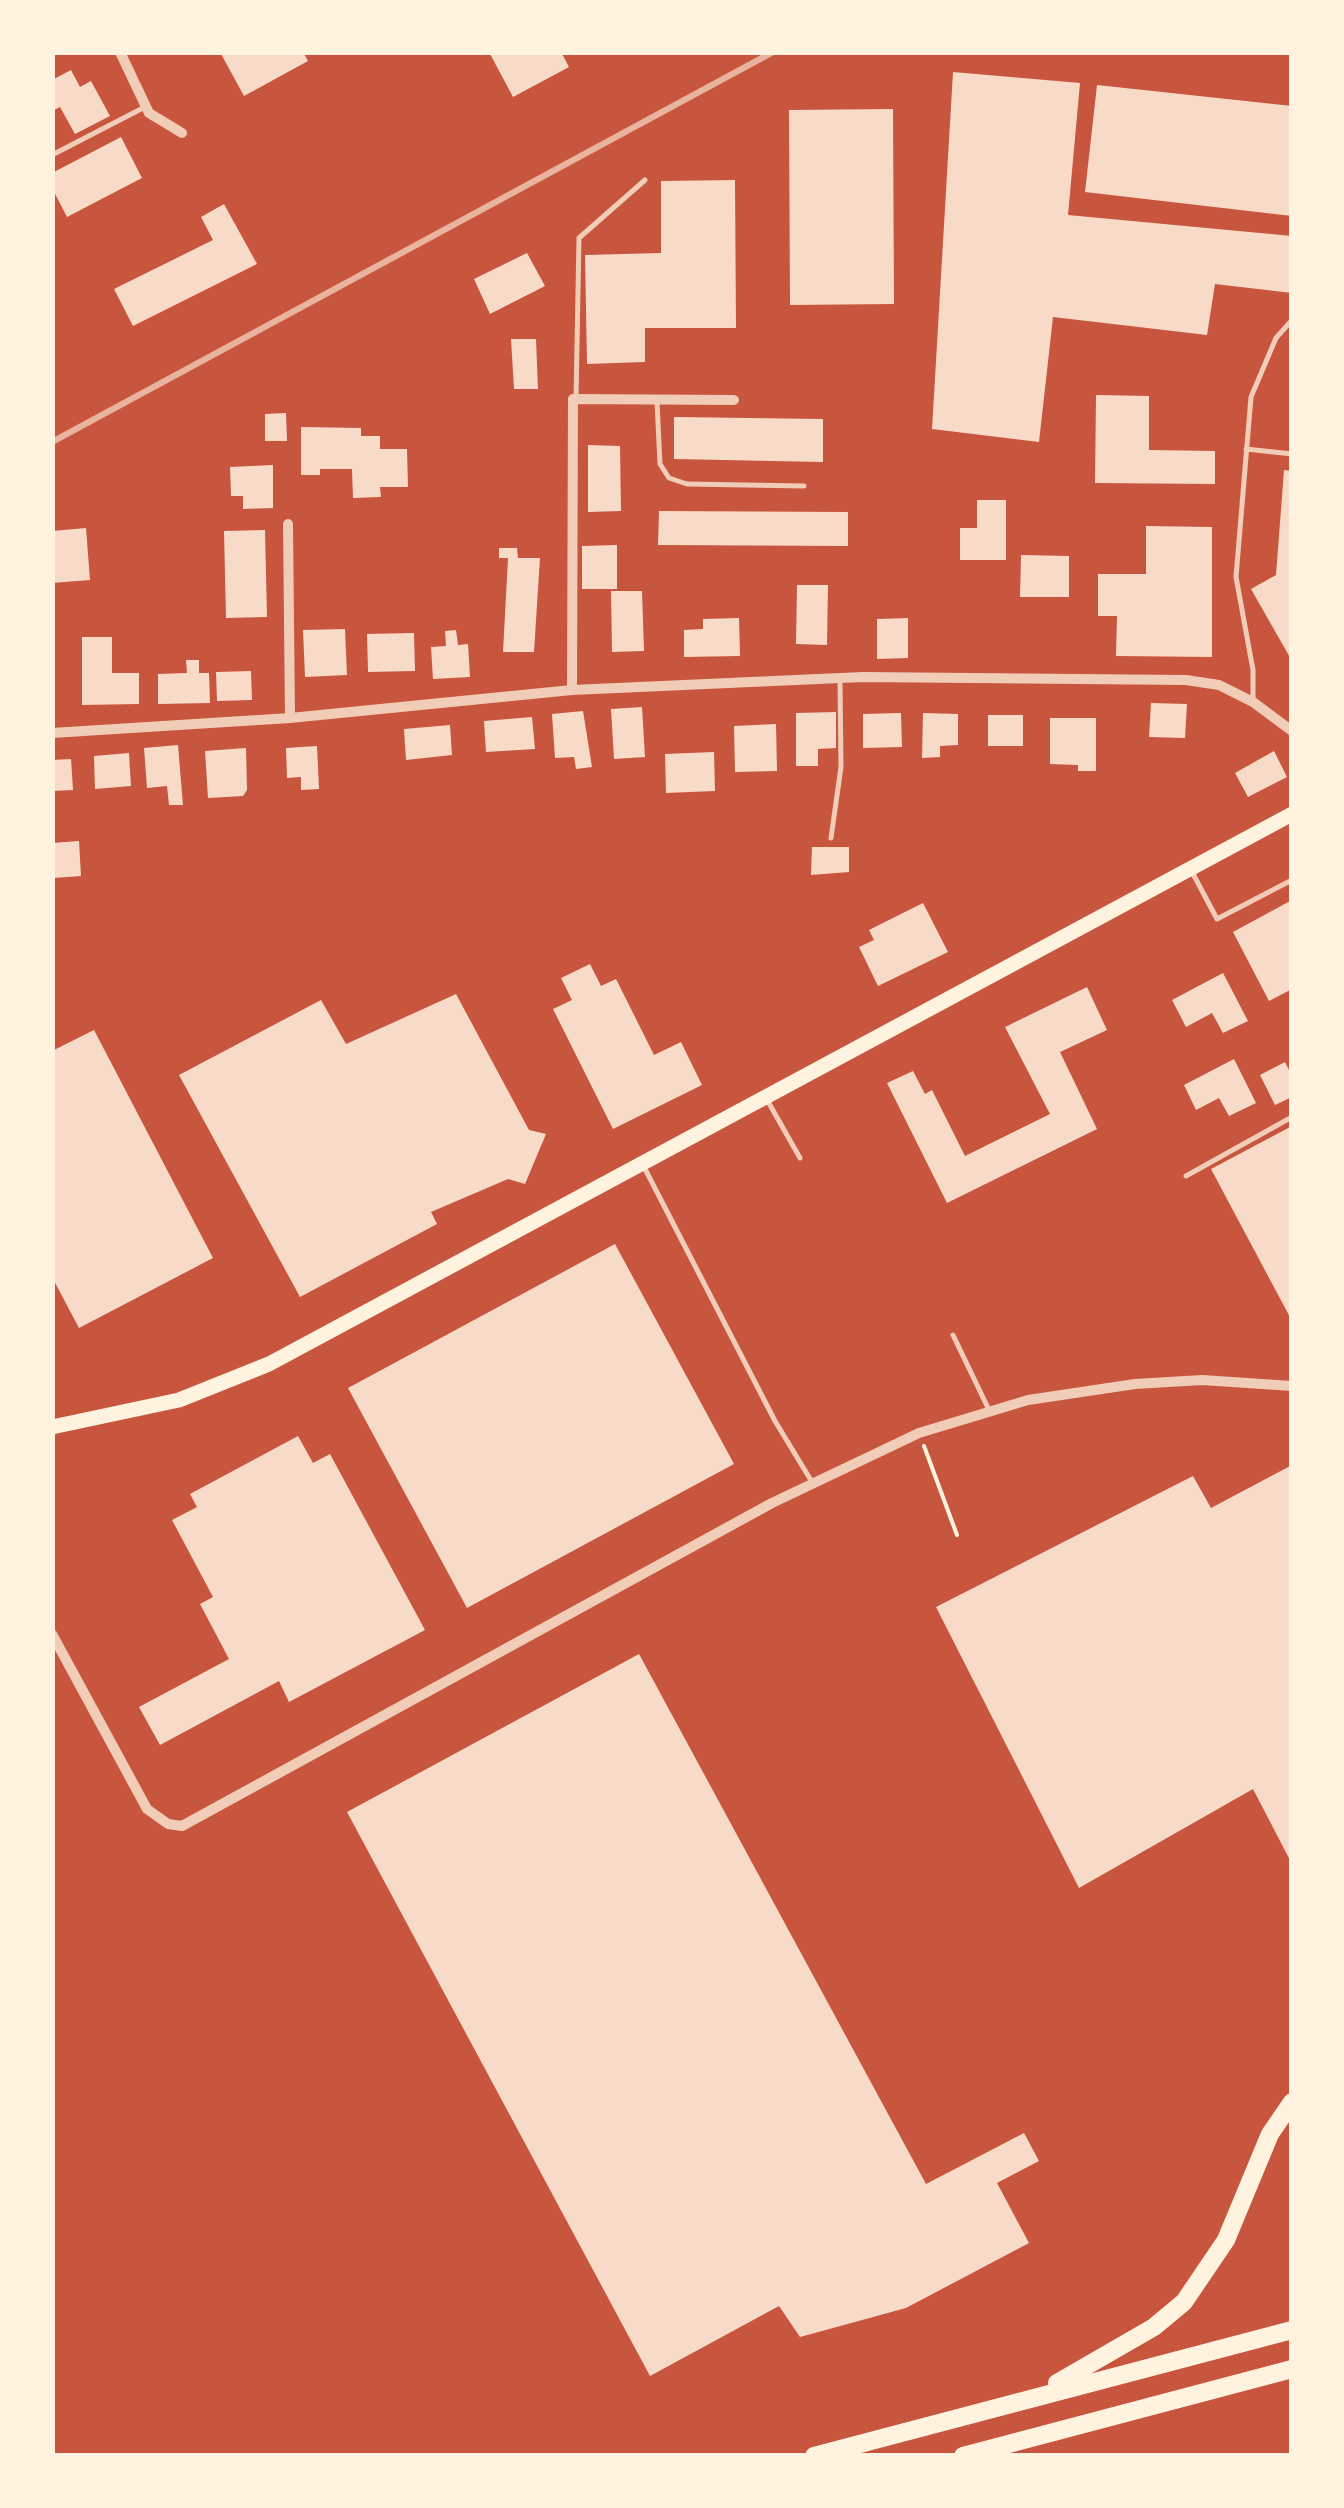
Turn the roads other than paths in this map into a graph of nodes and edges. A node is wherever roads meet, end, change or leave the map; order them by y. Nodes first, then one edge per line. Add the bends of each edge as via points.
1 (120, 52) edge
2 (146, 106) junction
3 (182, 133) dead end
4 (52, 155) edge
5 (645, 180) dead end
6 (1292, 320) edge
7 (576, 399) junction
8 (658, 399) junction
9 (734, 400) dead end
10 (1246, 450) junction
11 (1292, 454) edge
12 (804, 486) dead end
13 (288, 524) dead end
14 (840, 678) junction
15 (572, 690) junction
16 (1253, 702) junction
17 (290, 718) junction
18 (1292, 731) edge
19 (52, 733) edge
20 (1292, 814) edge
21 (831, 838) dead end
22 (1190, 867) junction
23 (1292, 880) edge
24 (765, 1096) junction
25 (1292, 1116) edge
26 (800, 1158) dead end
27 (642, 1163) junction
28 (1186, 1176) dead end
29 (953, 1335) dead end
30 (1292, 1386) edge
31 (989, 1410) junction
32 (52, 1427) edge
33 (812, 1482) junction
34 (52, 1634) edge
35 (1292, 2102) edge
36 (1292, 2330) edge
37 (1292, 2369) edge
38 (1014, 2402) junction
39 (814, 2456) edge
40 (963, 2456) edge

1 - 2 street
2 - 3 street
2 - 4 lane
5 - 7 lane via 579,238
6 - 10 lane via 1276,338 1250,397
7 - 8 street
7 - 15 street
8 - 9 street
8 - 12 lane via 660,464 669,478
10 - 11 lane
10 - 16 lane via 1236,577
13 - 17 street
14 - 15 street
14 - 16 street via 1186,680 1219,685
14 - 21 lane via 841,767
15 - 17 street
16 - 18 street
17 - 19 street
20 - 22 main road
22 - 23 lane via 1217,919
22 - 24 main road
24 - 26 lane
24 - 27 main road
25 - 28 lane
27 - 32 main road via 253,1370 180,1400
27 - 33 lane
29 - 31 lane
30 - 31 street via 1135,1384
31 - 33 street via 919,1432
33 - 34 street via 182,1826 147,1810
35 - 38 main road via 1270,2134 1226,2240 1184,2302 1096,2363
36 - 38 main road
37 - 40 main road
38 - 39 main road

